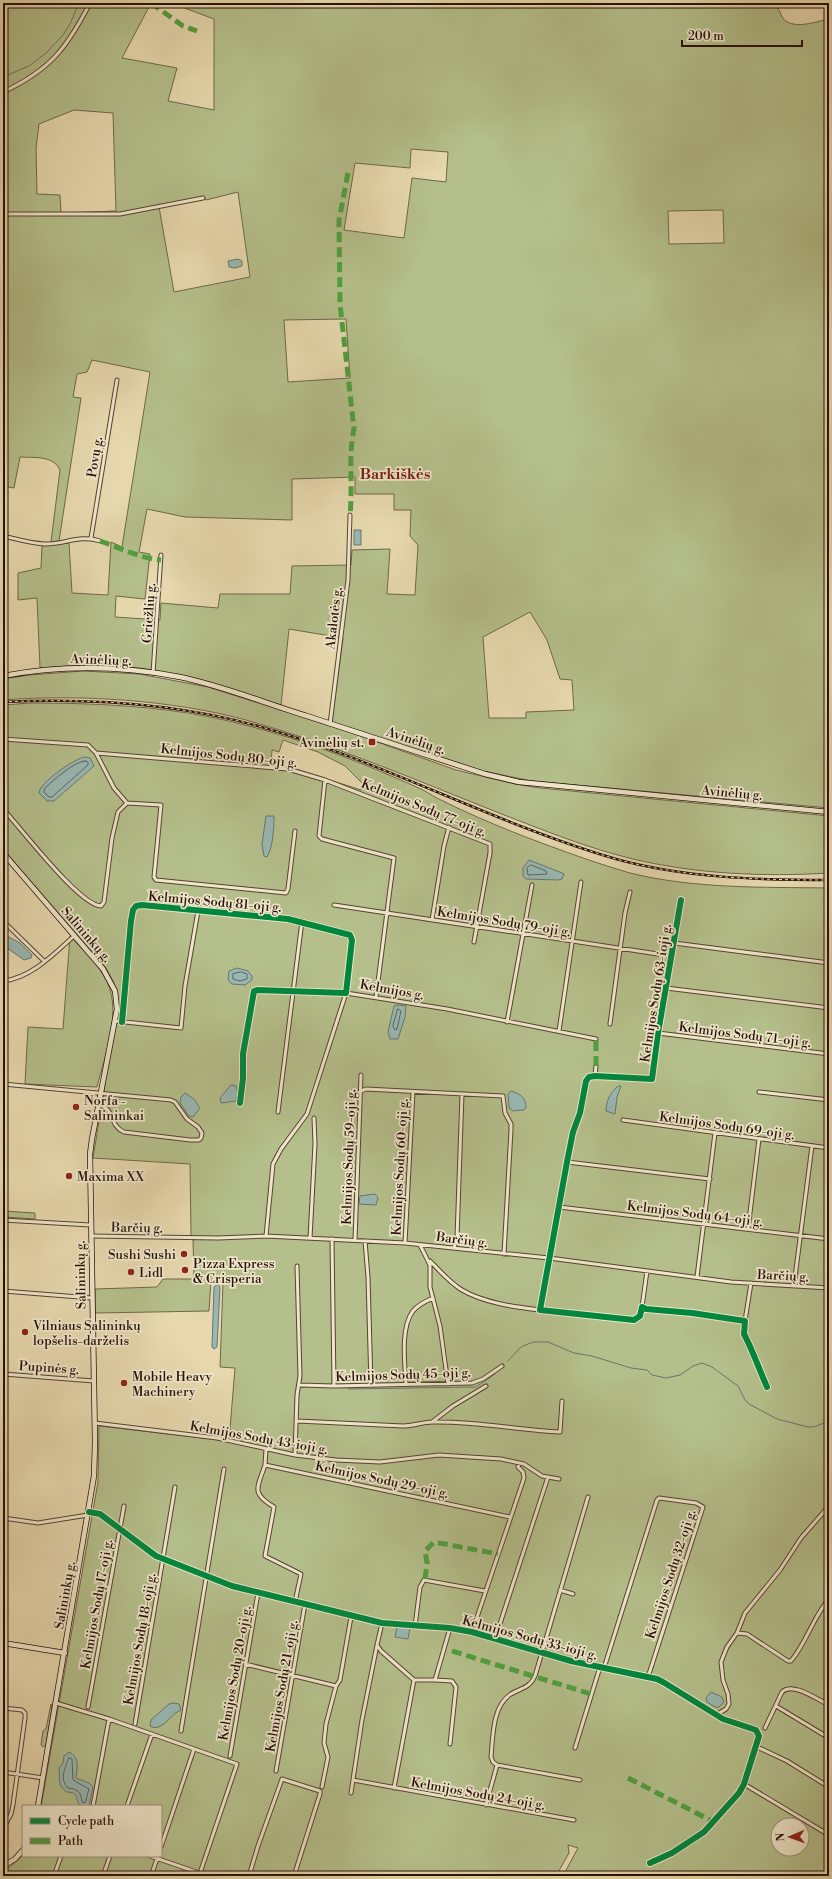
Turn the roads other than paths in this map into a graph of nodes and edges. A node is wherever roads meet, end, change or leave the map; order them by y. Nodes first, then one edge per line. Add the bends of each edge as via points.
1 (90, 3) edge
2 (3, 92) edge
3 (204, 198) dead end
4 (3, 214) edge
5 (117, 380) dead end
6 (350, 515) dead end
7 (3, 536) edge
8 (91, 538) junction
9 (100, 541) dead end
10 (161, 555) dead end
11 (153, 673) junction
12 (3, 676) edge
13 (330, 724) junction
14 (3, 739) edge
15 (96, 753) junction
16 (325, 780) junction
17 (128, 803) junction
18 (3, 809) edge
19 (829, 812) edge
20 (449, 827) junction
21 (295, 831) dead end
22 (3, 853) edge
23 (581, 882) dead end
24 (532, 885) dead end
25 (630, 892) dead end
26 (681, 900) dead end
27 (334, 905) dead end
28 (198, 911) junction
29 (387, 913) junction
30 (432, 920) junction
31 (3, 921) edge
32 (302, 921) junction
33 (477, 926) junction
34 (522, 933) junction
35 (74, 936) junction
36 (571, 941) junction
37 (474, 942) dead end
38 (674, 943) junction
39 (621, 948) junction
40 (671, 956) junction
41 (44, 961) junction
42 (829, 963) edge
43 (3, 980) edge
44 (666, 988) junction
45 (293, 991) junction
46 (346, 993) junction
47 (376, 996) junction
48 (829, 1008) edge
49 (116, 1021) junction
50 (122, 1022) junction
51 (506, 1022) junction
52 (610, 1024) dead end
53 (559, 1031) junction
54 (658, 1033) junction
55 (596, 1039) dead end
56 (829, 1054) edge
57 (596, 1066) dead end
58 (362, 1075) dead end
59 (595, 1076) junction
60 (3, 1084) edge
61 (361, 1091) junction
62 (412, 1092) junction
63 (759, 1092) dead end
64 (100, 1093) junction
65 (462, 1094) junction
66 (829, 1100) edge
67 (240, 1103) dead end
68 (98, 1105) junction
69 (278, 1112) dead end
70 (314, 1118) dead end
71 (622, 1120) dead end
72 (715, 1133) junction
73 (759, 1139) junction
74 (812, 1146) junction
75 (829, 1148) edge
76 (567, 1162) junction
77 (710, 1179) junction
78 (559, 1207) junction
79 (3, 1220) edge
80 (90, 1224) junction
81 (704, 1224) junction
82 (748, 1229) junction
83 (799, 1235) junction
84 (91, 1236) junction
85 (266, 1236) junction
86 (310, 1238) junction
87 (332, 1239) junction
88 (829, 1239) edge
89 (355, 1240) junction
90 (365, 1241) junction
91 (405, 1243) junction
92 (420, 1245) junction
93 (454, 1248) junction
94 (504, 1254) junction
95 (549, 1258) junction
96 (430, 1262) junction
97 (297, 1266) dead end
98 (647, 1271) junction
99 (697, 1277) junction
100 (751, 1283) junction
101 (794, 1285) junction
102 (829, 1288) edge
103 (3, 1291) edge
104 (92, 1298) junction
105 (433, 1298) junction
106 (642, 1307) junction
107 (540, 1310) junction
108 (745, 1321) junction
109 (502, 1366) dead end
110 (3, 1374) edge
111 (94, 1381) junction
112 (406, 1384) junction
113 (448, 1384) junction
114 (300, 1385) junction
115 (371, 1385) junction
116 (334, 1386) junction
117 (486, 1386) dead end
118 (767, 1387) dead end
119 (562, 1401) dead end
120 (297, 1421) junction
121 (432, 1422) junction
122 (95, 1423) junction
123 (266, 1449) junction
124 (295, 1455) junction
125 (519, 1463) junction
126 (265, 1465) junction
127 (224, 1469) dead end
128 (548, 1477) junction
129 (559, 1479) dead end
130 (175, 1487) dead end
131 (588, 1497) dead end
132 (124, 1506) dead end
133 (829, 1506) edge
134 (89, 1513) junction
135 (510, 1517) junction
136 (3, 1518) edge
137 (120, 1530) junction
138 (162, 1559) junction
139 (208, 1576) junction
140 (560, 1590) junction
141 (485, 1591) junction
142 (258, 1593) junction
143 (573, 1594) dead end
144 (829, 1599) edge
145 (295, 1602) junction
146 (305, 1604) junction
147 (351, 1616) junction
148 (382, 1623) junction
149 (415, 1626) junction
150 (450, 1628) junction
151 (472, 1632) junction
152 (738, 1633) junction
153 (495, 1639) junction
154 (3, 1643) edge
155 (377, 1645) junction
156 (65, 1653) junction
157 (542, 1653) junction
158 (245, 1664) junction
159 (602, 1668) junction
160 (292, 1676) junction
161 (648, 1677) junction
162 (414, 1680) junction
163 (435, 1680) junction
164 (336, 1686) junction
165 (56, 1703) junction
166 (829, 1705) edge
167 (776, 1706) junction
168 (88, 1707) dead end
169 (3, 1708) edge
170 (716, 1715) junction
171 (109, 1719) junction
172 (135, 1724) dead end
173 (765, 1728) dead end
174 (181, 1731) dead end
175 (152, 1734) junction
176 (829, 1738) edge
177 (450, 1744) dead end
178 (755, 1746) junction
179 (575, 1748) dead end
180 (194, 1749) junction
181 (230, 1756) dead end
182 (496, 1765) junction
183 (276, 1771) dead end
184 (3, 1772) edge
185 (17, 1774) junction
186 (43, 1778) junction
187 (353, 1780) junction
188 (580, 1780) dead end
189 (744, 1784) junction
190 (322, 1787) dead end
191 (829, 1787) edge
192 (394, 1788) junction
193 (351, 1793) dead end
194 (38, 1805) edge
195 (93, 1805) edge
196 (127, 1805) edge
197 (486, 1805) junction
198 (574, 1820) dead end
199 (3, 1829) edge
200 (829, 1835) edge
201 (162, 1844) edge
202 (22, 1851) edge
203 (61, 1857) edge
204 (110, 1857) edge
205 (158, 1857) edge
206 (650, 1863) dead end
207 (3, 1866) edge
208 (200, 1875) edge
209 (54, 1876) edge
210 (103, 1876) edge
211 (151, 1876) edge
212 (208, 1876) edge
213 (249, 1876) edge
214 (294, 1876) edge

1 - 2 street via 64,48 30,77
3 - 4 street via 120,214
5 - 8 street, Povų g.
6 - 13 street, Akalotės g. via 348,580
7 - 8 street via 44,544
8 - 9 street
10 - 11 street, Griežlių g.
11 - 12 main road, Avinėlių g. via 75,668
11 - 13 main road, Avinėlių g. via 206,684
13 - 19 main road, Avinėlių g. via 485,774 519,782
14 - 15 street via 85,745 90,746
15 - 16 street, Kelmijos Sodų 80-oji g. via 288,769
15 - 17 street via 114,788
16 - 20 street, Kelmijos Sodų 77-oji g.
16 - 29 street via 319,836 322,839 394,858
17 - 18 street via 118,812 104,902 101,906 96,906 83,897
17 - 21 street via 161,805 154,877 156,880 286,893
20 - 30 street
20 - 33 street, Kelmijos Sodų 77-oji g. via 490,845
22 - 35 main road, Salininkų g.
23 - 36 street
24 - 34 street
25 - 39 street
26 - 38 street, Kelmijos Sodų 63-ioji g.
27 - 29 street, Kelmijos Sodų 79-oji g.
28 - 32 street, Kelmijos Sodų 81-oji g.
28 - 50 street via 181,1028
28 - 50 street, Kelmijos Sodų 81-oji g. via 142,905 134,908
29 - 30 street, Kelmijos Sodų 79-oji g.
29 - 47 street
30 - 33 street, Kelmijos Sodų 79-oji g.
31 - 41 street
32 - 45 street
32 - 46 street, Kelmijos Sodų 81-oji g. via 350,935 352,940
33 - 34 street, Kelmijos Sodų 79-oji g.
33 - 37 street, Kelmijos Sodų 77-oji g.
34 - 36 street, Kelmijos Sodų 79-oji g.
34 - 51 street
35 - 41 street
35 - 49 main road, Salininkų g. via 103,969 112,984 116,1000
36 - 39 street, Kelmijos Sodų 79-oji g.
36 - 53 street
38 - 40 street, Kelmijos Sodų 63-ioji g.
38 - 42 street
39 - 40 street, Kelmijos Sodų 79-oji g.
39 - 52 street
40 - 44 street, Kelmijos Sodų 63-ioji g.
41 - 43 street via 20,978
44 - 48 street
44 - 54 street, Kelmijos Sodų 63-ioji g.
45 - 46 street
45 - 67 street via 257,990 252,994 243,1054
45 - 69 street
46 - 47 street, Kelmijos g.
46 - 85 street, Kelmijos g. via 307,1114 274,1161
47 - 51 street, Kelmijos g.
49 - 50 street
49 - 64 main road, Salininkų g.
51 - 53 street, Kelmijos g.
53 - 55 street, Kelmijos g.
54 - 56 street, Kelmijos Sodų 71-oji g.
54 - 59 street, Kelmijos Sodų 63-ioji g. via 652,1079
57 - 59 street
58 - 61 street, Kelmijos Sodų 59-oji g.
59 - 76 street via 589,1077 586,1081
60 - 64 street
61 - 62 street via 366,1089
61 - 89 street, Kelmijos Sodų 59-oji g.
62 - 65 street
62 - 91 street, Kelmijos Sodų 60-oji g.
63 - 66 street
64 - 68 main road, Salininkų g.
64 - 68 street via 173,1101 187,1119 198,1127 202,1133 201,1138 197,1140 124,1132 116,1126 109,1109
65 - 93 street
65 - 94 street via 501,1095 504,1098 505,1113 511,1124
68 - 80 main road, Salininkų g. via 90,1154
70 - 86 street
71 - 72 street, Kelmijos Sodų 69-oji g.
72 - 73 street, Kelmijos Sodų 69-oji g.
72 - 77 street
73 - 74 street, Kelmijos Sodų 69-oji g.
73 - 82 street
74 - 75 street, Kelmijos Sodų 69-oji g.
74 - 83 street
76 - 77 street
76 - 78 street
77 - 81 street
78 - 81 street, Kelmijos Sodų 64-oji g.
78 - 95 street
79 - 80 street
80 - 84 main road, Salininkų g.
81 - 82 street, Kelmijos Sodų 64-oji g.
81 - 99 street
82 - 83 street, Kelmijos Sodų 64-oji g.
83 - 88 street, Kelmijos Sodų 64-oji g.
83 - 101 street
84 - 85 street, Barčių g.
84 - 104 main road, Salininkų g.
85 - 86 street, Barčių g.
86 - 87 street, Barčių g.
87 - 89 street, Barčių g.
87 - 116 street
89 - 90 street, Barčių g.
90 - 91 street, Barčių g.
90 - 115 street
91 - 92 street, Barčių g.
92 - 93 street, Barčių g.
92 - 96 street
93 - 94 street, Barčių g.
94 - 95 street, Barčių g.
95 - 98 street, Barčių g.
95 - 107 street
96 - 105 street via 430,1287
96 - 107 street via 454,1285 467,1293 511,1306
97 - 114 street
98 - 99 street, Barčių g.
98 - 106 street
99 - 100 street, Barčių g.
100 - 101 street, Barčių g.
100 - 108 street
101 - 102 street, Barčių g.
103 - 104 street
104 - 111 main road, Salininkų g.
105 - 112 street via 418,1306 409,1319 404,1338
105 - 113 street via 440,1326
106 - 107 street via 640,1316 634,1320
106 - 108 street
108 - 118 street via 744,1334
109 - 113 street, Kelmijos Sodų 45-oji g. via 479,1381
110 - 111 street, Pupinės g.
111 - 122 main road, Salininkų g.
112 - 113 street, Kelmijos Sodų 45-oji g.
112 - 115 street, Kelmijos Sodų 45-oji g.
114 - 116 street, Kelmijos Sodų 45-oji g.
114 - 120 street
115 - 116 street, Kelmijos Sodų 45-oji g.
117 - 121 street
119 - 121 street via 560,1432 486,1424
120 - 121 street via 403,1426
120 - 124 street
122 - 123 street, Kelmijos Sodų 43-ioji g. via 217,1438
122 - 134 main road, Salininkų g. via 95,1469
123 - 124 street, Kelmijos Sodų 43-ioji g.
123 - 126 street
124 - 125 street, Kelmijos Sodų 43-ioji g. via 380,1462 439,1456 476,1456
125 - 128 street, Kelmijos Sodų 43-ioji g.
125 - 135 street via 524,1478
126 - 135 street, Kelmijos Sodų 29-oji g.
126 - 145 street via 258,1493 261,1500 274,1507 265,1556 301,1574
127 - 139 street
128 - 129 street, Kelmijos Sodų 43-ioji g.
128 - 153 street
130 - 138 street, Kelmijos Sodų 18-oji g.
131 - 140 street
132 - 137 street, Kelmijos Sodų 17-oji g.
133 - 152 street via 800,1538 780,1570 745,1613
134 - 136 street via 38,1523
134 - 137 street, Kelmijos Sodų 33-ioji g. via 100,1514
134 - 156 main road, Salininkų g.
135 - 141 street
137 - 138 street, Kelmijos Sodų 33-ioji g.
137 - 168 street, Kelmijos Sodų 17-oji g.
138 - 139 street, Kelmijos Sodų 33-ioji g.
138 - 172 street, Kelmijos Sodų 18-oji g.
139 - 142 street, Kelmijos Sodų 33-ioji g.
139 - 174 street
140 - 143 street
140 - 157 street
141 - 149 street via 425,1579 420,1587
141 - 151 street
142 - 145 street, Kelmijos Sodų 33-ioji g.
142 - 158 street, Kelmijos Sodų 20-oji g.
144 - 152 street via 820,1608 791,1661 747,1634
145 - 146 street, Kelmijos Sodų 33-ioji g.
146 - 147 street, Kelmijos Sodų 33-ioji g.
146 - 160 street, Kelmijos Sodų 21-oji g.
147 - 148 street, Kelmijos Sodų 33-ioji g.
147 - 164 street via 340,1680
148 - 149 street, Kelmijos Sodų 33-ioji g.
148 - 155 street
149 - 150 street, Kelmijos Sodų 33-ioji g.
150 - 151 street, Kelmijos Sodų 33-ioji g.
150 - 163 street
151 - 153 street, Kelmijos Sodų 33-ioji g.
152 - 170 street via 721,1662 729,1704
153 - 157 street, Kelmijos Sodų 33-ioji g.
154 - 156 main road
155 - 162 street
155 - 187 street
156 - 165 main road, Salininkų g.
157 - 159 street, Kelmijos Sodų 33-ioji g.
157 - 182 street via 532,1683 510,1695 498,1708 491,1757
158 - 160 street
158 - 181 street, Kelmijos Sodų 20-oji g.
159 - 161 street, Kelmijos Sodų 33-ioji g.
159 - 161 street, Kelmijos Sodų 32-oji g. via 657,1500 696,1503 703,1507
159 - 179 street
160 - 164 street
160 - 183 street, Kelmijos Sodų 21-oji g.
161 - 170 street, Kelmijos Sodų 33-ioji g. via 663,1682
162 - 163 street
162 - 192 street, Kelmijos Sodų 24-oji g.
163 - 177 street via 452,1681 456,1687
164 - 190 street via 326,1724 324,1743 328,1757
165 - 171 street
165 - 186 main road, Salininkų g.
166 - 167 street via 801,1691 788,1688 782,1692
167 - 173 street
167 - 176 street
169 - 185 street via 22,1710 25,1713
170 - 178 street, Kelmijos Sodų 33-ioji g. via 758,1733
171 - 175 street
171 - 195 street
175 - 180 street
175 - 196 street
178 - 189 street
178 - 191 street via 787,1761
180 - 201 street
180 - 208 street via 237,1764
182 - 188 street
182 - 197 street
184 - 185 street
185 - 186 street
185 - 199 street via 11,1814
186 - 194 main road, Salininkų g.
187 - 192 street
187 - 193 street
189 - 200 street
189 - 206 street via 704,1832 672,1854
192 - 197 street, Kelmijos Sodų 24-oji g.
197 - 198 street, Kelmijos Sodų 24-oji g.
202 - 207 main road
203 - 209 street
204 - 210 street
205 - 208 street
205 - 211 street
208 - 212 street
213 - 214 street via 282,1779 320,1791

